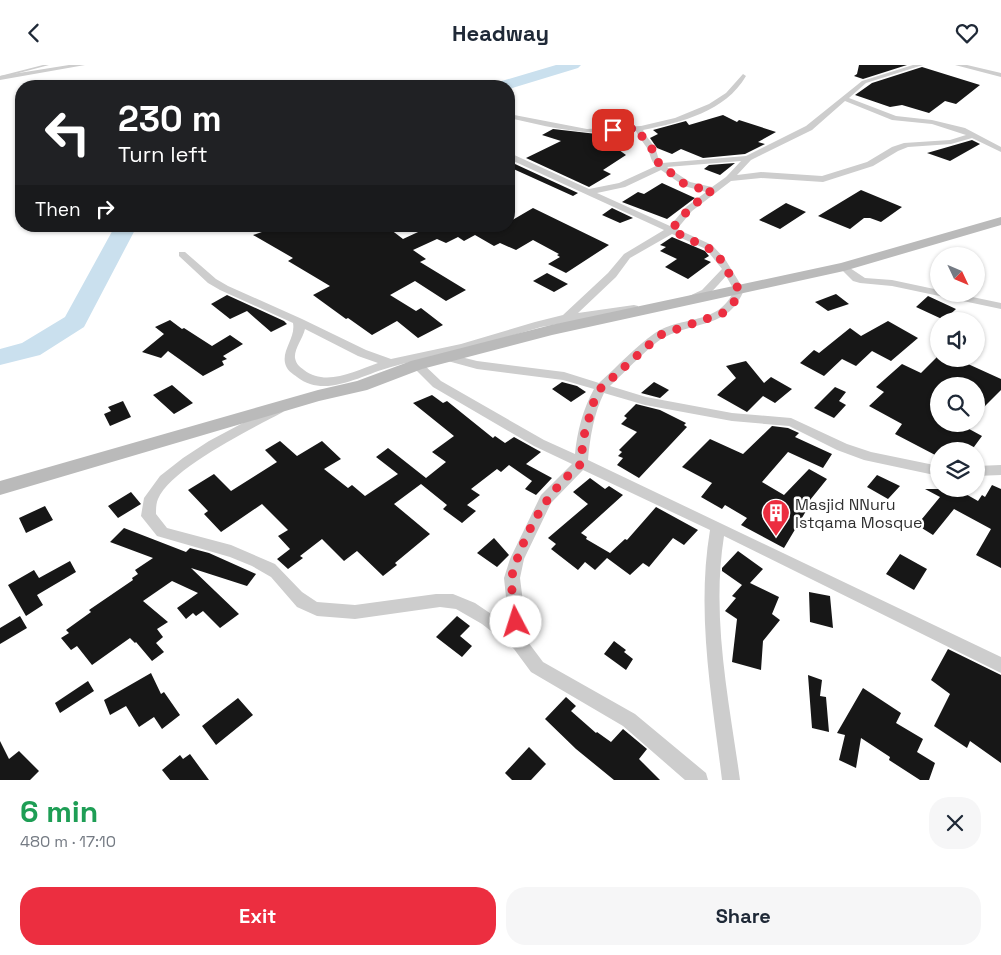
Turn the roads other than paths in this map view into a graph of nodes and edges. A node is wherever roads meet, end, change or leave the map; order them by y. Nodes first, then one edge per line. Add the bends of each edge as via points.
1 (47, 65) edge
2 (82, 65) edge
3 (920, 65) edge
4 (958, 65) edge
5 (1001, 75) edge
6 (743, 76) dead end
7 (0, 78) edge
8 (846, 99) junction
9 (515, 118) edge
10 (639, 128) junction
11 (974, 135) junction
12 (1001, 149) edge
13 (515, 158) edge
14 (748, 158) junction
15 (661, 165) junction
16 (729, 179) junction
17 (712, 190) junction
18 (588, 192) junction
19 (1001, 221) edge
20 (671, 230) junction
21 (182, 254) dead end
22 (844, 267) junction
23 (727, 269) junction
24 (739, 290) junction
25 (1001, 306) edge
26 (567, 318) junction
27 (298, 321) junction
28 (448, 357) junction
29 (390, 363) junction
30 (417, 365) junction
31 (601, 388) junction
32 (285, 406) junction
33 (581, 464) junction
34 (930, 469) edge
35 (1001, 470) edge
36 (985, 471) edge
37 (0, 488) edge
38 (718, 527) junction
39 (520, 643) junction
40 (1001, 665) edge
41 (699, 780) edge
42 (731, 780) edge

1 - 7 lane
2 - 7 street
3 - 8 street via 864,82
4 - 5 street
6 - 10 street via 731,92 717,102
8 - 11 street via 895,119 932,122
8 - 14 street via 800,134
9 - 10 street via 587,131
10 - 15 street via 652,149 653,158
11 - 12 street
11 - 16 street via 951,142 907,145 870,164 823,179 761,175
13 - 18 street
14 - 15 street
14 - 16 street
15 - 17 street via 692,187
15 - 18 street via 622,185
16 - 17 street
17 - 20 street
18 - 20 street
19 - 22 street
20 - 23 street via 709,247
20 - 26 street via 627,256
21 - 27 street via 224,288
22 - 24 street
22 - 25 street via 864,281 892,283
23 - 24 street
23 - 26 street via 706,292 696,297
24 - 28 street
24 - 31 street via 734,302 723,313 660,335
26 - 29 street via 445,352
27 - 29 street via 362,353
27 - 29 street via 300,331 289,357 292,367 305,377 319,383 333,383
28 - 30 street
28 - 31 street via 477,365 564,376
30 - 32 street via 361,386
30 - 33 street via 437,384
31 - 33 street via 583,439
31 - 34 street via 646,401 732,417 791,422 869,457
32 - 37 street
32 - 39 street via 198,454 169,475 147,510 153,526 169,534 243,556 270,569 294,596 316,609 354,612 454,601
33 - 38 street
33 - 39 street via 546,499 517,559 512,578
35 - 36 street
38 - 40 street
38 - 42 street via 711,572 712,610
39 - 41 street via 524,653 537,667 629,720

